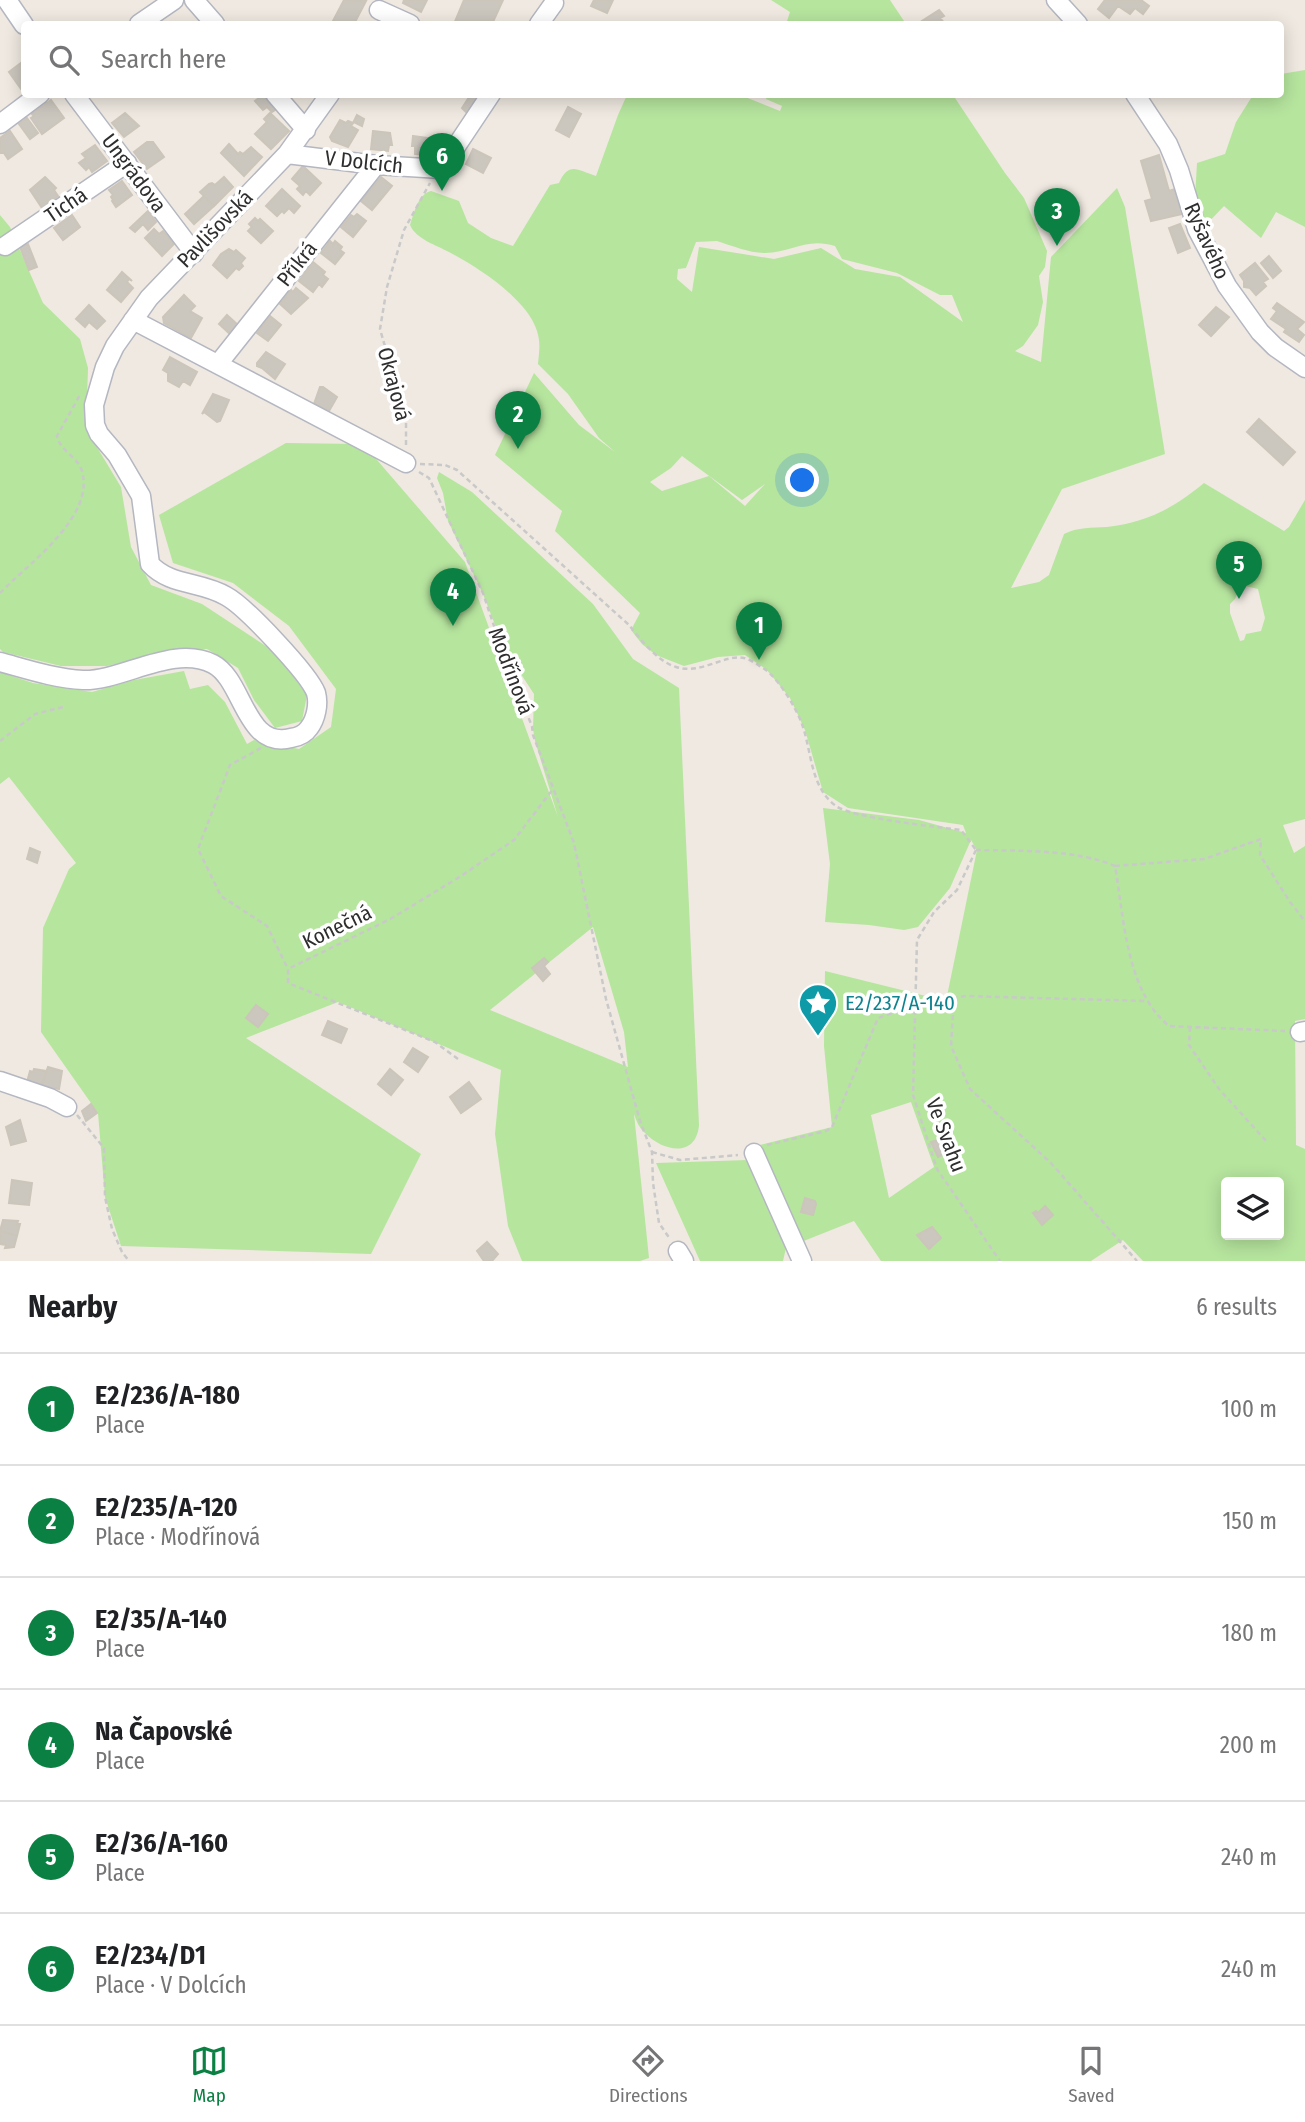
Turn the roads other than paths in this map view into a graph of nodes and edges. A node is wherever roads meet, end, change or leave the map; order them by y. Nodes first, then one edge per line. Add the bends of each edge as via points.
1 (7, 0) edge
2 (174, 0) edge
3 (194, 0) edge
4 (1056, 0) edge
5 (554, 3) dead end
6 (378, 12) edge
7 (21, 21) edge
8 (143, 21) edge
9 (212, 21) edge
10 (402, 21) edge
11 (541, 21) edge
12 (1074, 21) edge
13 (35, 98) edge
14 (77, 98) edge
15 (278, 98) edge
16 (327, 98) edge
17 (488, 98) edge
18 (1138, 98) edge
19 (0, 124) edge
20 (306, 130) junction
21 (286, 154) junction
22 (127, 163) junction
23 (376, 165) junction
24 (5, 246) dead end
25 (194, 253) junction
26 (133, 320) junction
27 (218, 364) junction
28 (1305, 368) edge
29 (406, 463) road end
30 (0, 662) edge
31 (0, 1081) edge
32 (67, 1107) road end
33 (754, 1153) road end
34 (802, 1261) edge

1 - 7 street
2 - 8 street
3 - 9 street
4 - 12 street
5 - 11 street
6 - 10 street
13 - 19 street
14 - 22 street, Ungrádova
15 - 20 street
16 - 20 street, Pavlišovská
17 - 23 street, V Dolcích via 441,169
18 - 28 street, Ryšavého via 1168,144 1197,229 1227,286 1261,332
20 - 21 street, Pavlišovská
21 - 23 street, V Dolcích
21 - 25 street, Pavlišovská
22 - 24 street, Tichá
22 - 25 street, Ungrádova
23 - 27 street, Příkrá
25 - 26 street, Pavlišovská
26 - 27 street
26 - 30 street, Pavlišovská via 105,367 94,405 94,425 141,496 150,564 167,578 228,596 305,676 316,694 317,713 310,728 299,736 286,740 271,737 258,729 228,676 213,664 196,659 156,663 85,680
27 - 29 street
31 - 32 street
33 - 34 street

